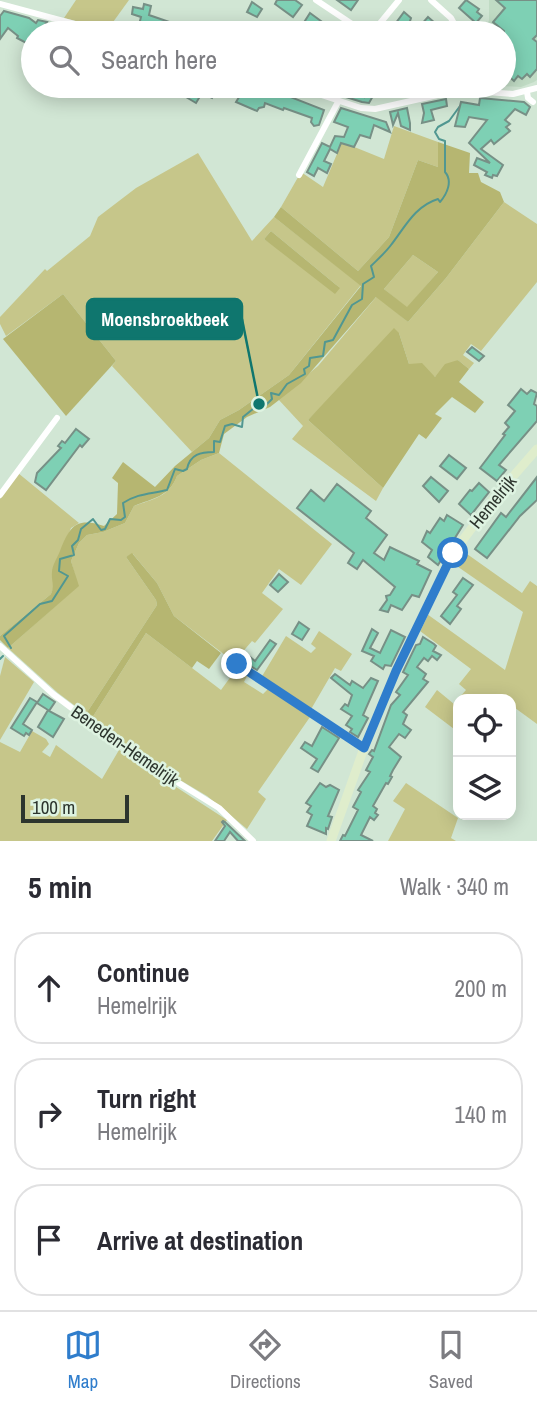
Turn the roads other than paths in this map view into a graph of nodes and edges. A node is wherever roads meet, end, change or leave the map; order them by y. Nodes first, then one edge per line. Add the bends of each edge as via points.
1 (17, 0) edge
2 (316, 0) edge
3 (399, 0) edge
4 (431, 0) edge
5 (0, 4) edge
6 (14, 8) junction
7 (62, 21) edge
8 (348, 21) edge
9 (382, 21) edge
10 (453, 21) edge
11 (537, 89) edge
12 (527, 92) junction
13 (516, 94) edge
14 (327, 98) edge
15 (424, 98) edge
16 (338, 102) junction
17 (533, 102) dead end
18 (299, 174) dead end
19 (57, 418) dead end
20 (537, 449) edge
21 (0, 495) edge
22 (0, 646) edge
23 (237, 664) dead end
24 (364, 748) junction
25 (253, 841) edge
26 (331, 841) edge

1 - 6 street
2 - 8 street
3 - 9 street
4 - 10 street
5 - 6 street
6 - 7 street
11 - 12 street
12 - 13 street
12 - 17 street
14 - 16 street
15 - 16 street via 375,109
16 - 18 street
19 - 21 street
20 - 24 street, Hemelrijk via 453,553
22 - 25 street, Beneden-Hemelrijk via 53,694 137,757 219,808
23 - 24 street
24 - 26 street, Hemelrijk

